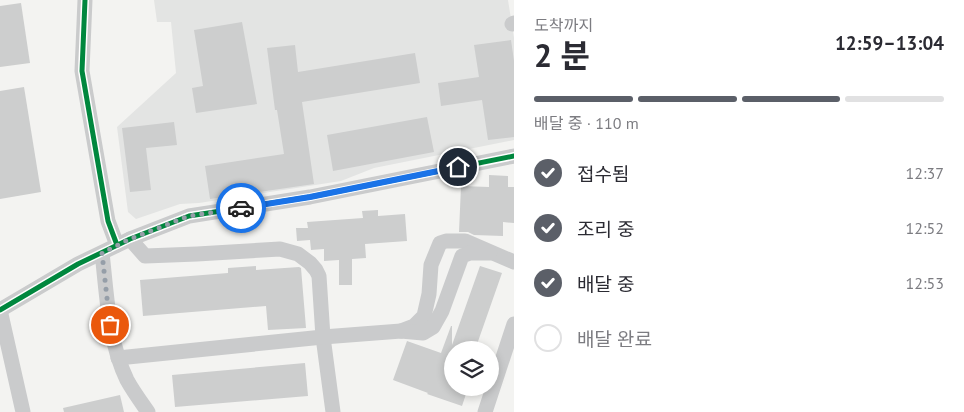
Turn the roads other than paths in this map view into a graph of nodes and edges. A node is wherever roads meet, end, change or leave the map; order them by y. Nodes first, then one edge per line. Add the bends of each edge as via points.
1 (85, 0) edge
2 (514, 156) edge
3 (124, 242) junction
4 (102, 253) junction
5 (490, 253) junction
6 (514, 262) edge
7 (0, 310) edge
8 (514, 324) edge
9 (400, 331) junction
10 (323, 337) junction
11 (118, 358) junction
12 (23, 412) edge
13 (148, 412) edge
14 (333, 412) edge
15 (485, 412) edge

1 - 3 street via 82,71 108,221
2 - 3 street via 310,197 199,209
3 - 4 street
3 - 10 street via 145,256 280,249 298,254 319,276
4 - 7 street
4 - 11 street via 110,325
5 - 6 street
5 - 9 street via 462,256 433,326 423,333
5 - 9 street via 465,241 446,240 440,243 431,265 424,316 414,326
7 - 12 street
8 - 15 street
9 - 10 street
10 - 11 street
10 - 14 street
11 - 13 street

